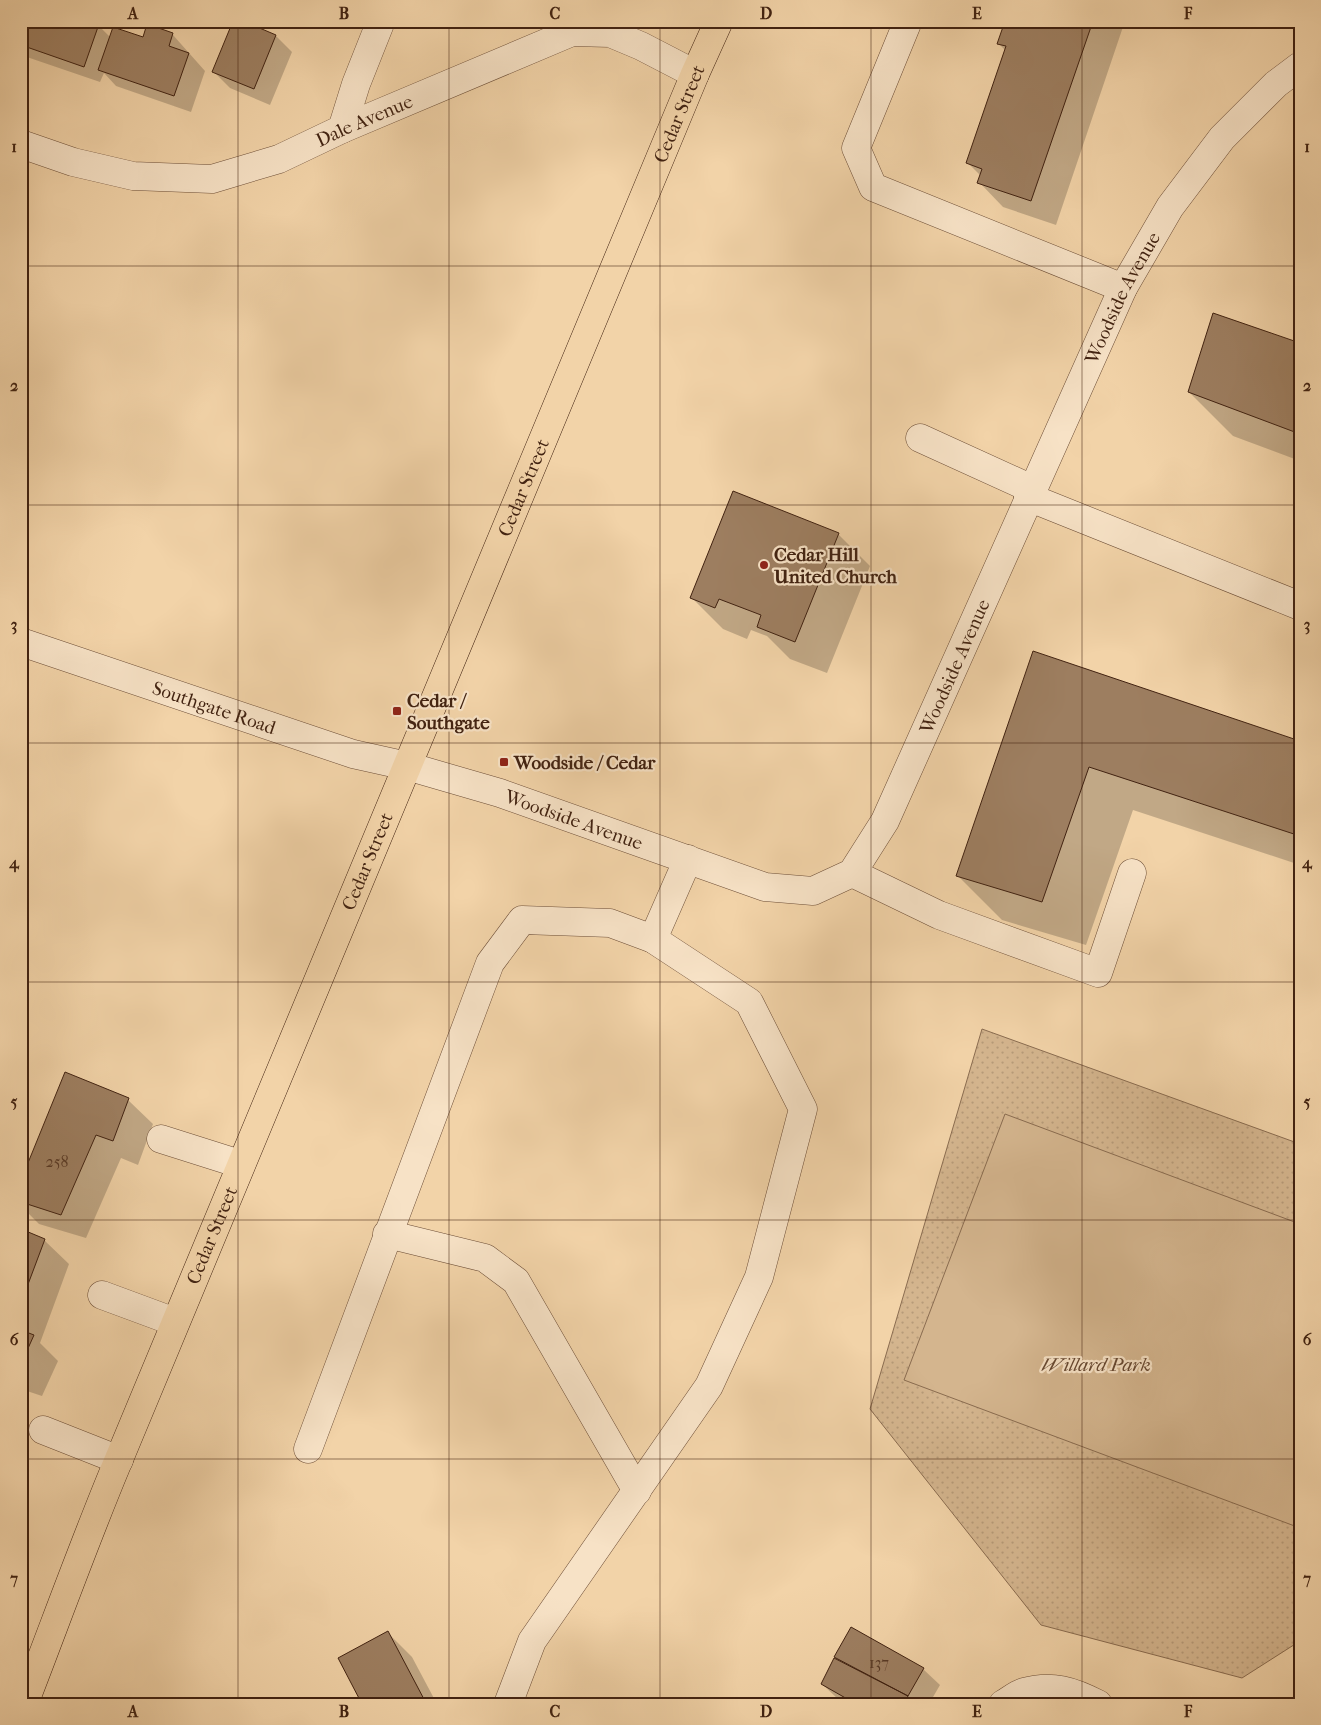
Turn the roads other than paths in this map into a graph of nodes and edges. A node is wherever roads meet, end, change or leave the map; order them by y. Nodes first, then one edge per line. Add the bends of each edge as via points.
1 (381, 21) edge
2 (719, 21) edge
3 (908, 21) edge
4 (1300, 66) edge
5 (695, 74) junction
6 (342, 129) junction
7 (21, 144) edge
8 (1123, 288) junction
9 (920, 438) dead end
10 (1030, 493) junction
11 (1300, 606) edge
12 (21, 642) edge
13 (407, 766) junction
14 (688, 860) junction
15 (852, 873) junction
16 (1132, 873) dead end
17 (653, 939) junction
18 (161, 1139) dead end
19 (240, 1164) junction
20 (387, 1234) junction
21 (102, 1295) dead end
22 (175, 1322) junction
23 (43, 1430) dead end
24 (308, 1449) dead end
25 (119, 1460) junction
26 (637, 1491) junction
27 (24, 1704) edge
28 (508, 1704) edge
29 (1003, 1704) edge
30 (1098, 1704) edge

1 - 6 street
2 - 5 main road, Cedar Street
3 - 8 street via 856,148 873,187
4 - 8 street, Woodside Avenue via 1276,84 1222,138 1170,207
5 - 6 street, Dale Avenue via 610,33 572,32
5 - 13 main road, Cedar Street
6 - 7 street, Dale Avenue via 279,160 212,179 133,176 73,162
8 - 10 street, Woodside Avenue
9 - 10 street
10 - 11 street
10 - 15 street, Woodside Avenue via 885,821
12 - 13 street, Southgate Road via 353,754
13 - 14 street, Woodside Avenue via 500,793
13 - 19 main road, Cedar Street
14 - 15 street, Woodside Avenue via 765,887 813,891
14 - 17 street
15 - 16 street via 939,915 1098,973
17 - 20 street via 610,923 522,920 490,963
17 - 26 street via 749,1002 803,1109 759,1277 708,1386
18 - 19 street
19 - 22 main road, Cedar Street
20 - 24 street
20 - 26 street via 485,1258 516,1281
21 - 22 street
22 - 25 main road, Cedar Street
23 - 25 street
25 - 27 main road, Cedar Street
26 - 28 street via 532,1641
29 - 30 street via 1022,1692 1052,1687 1079,1694

